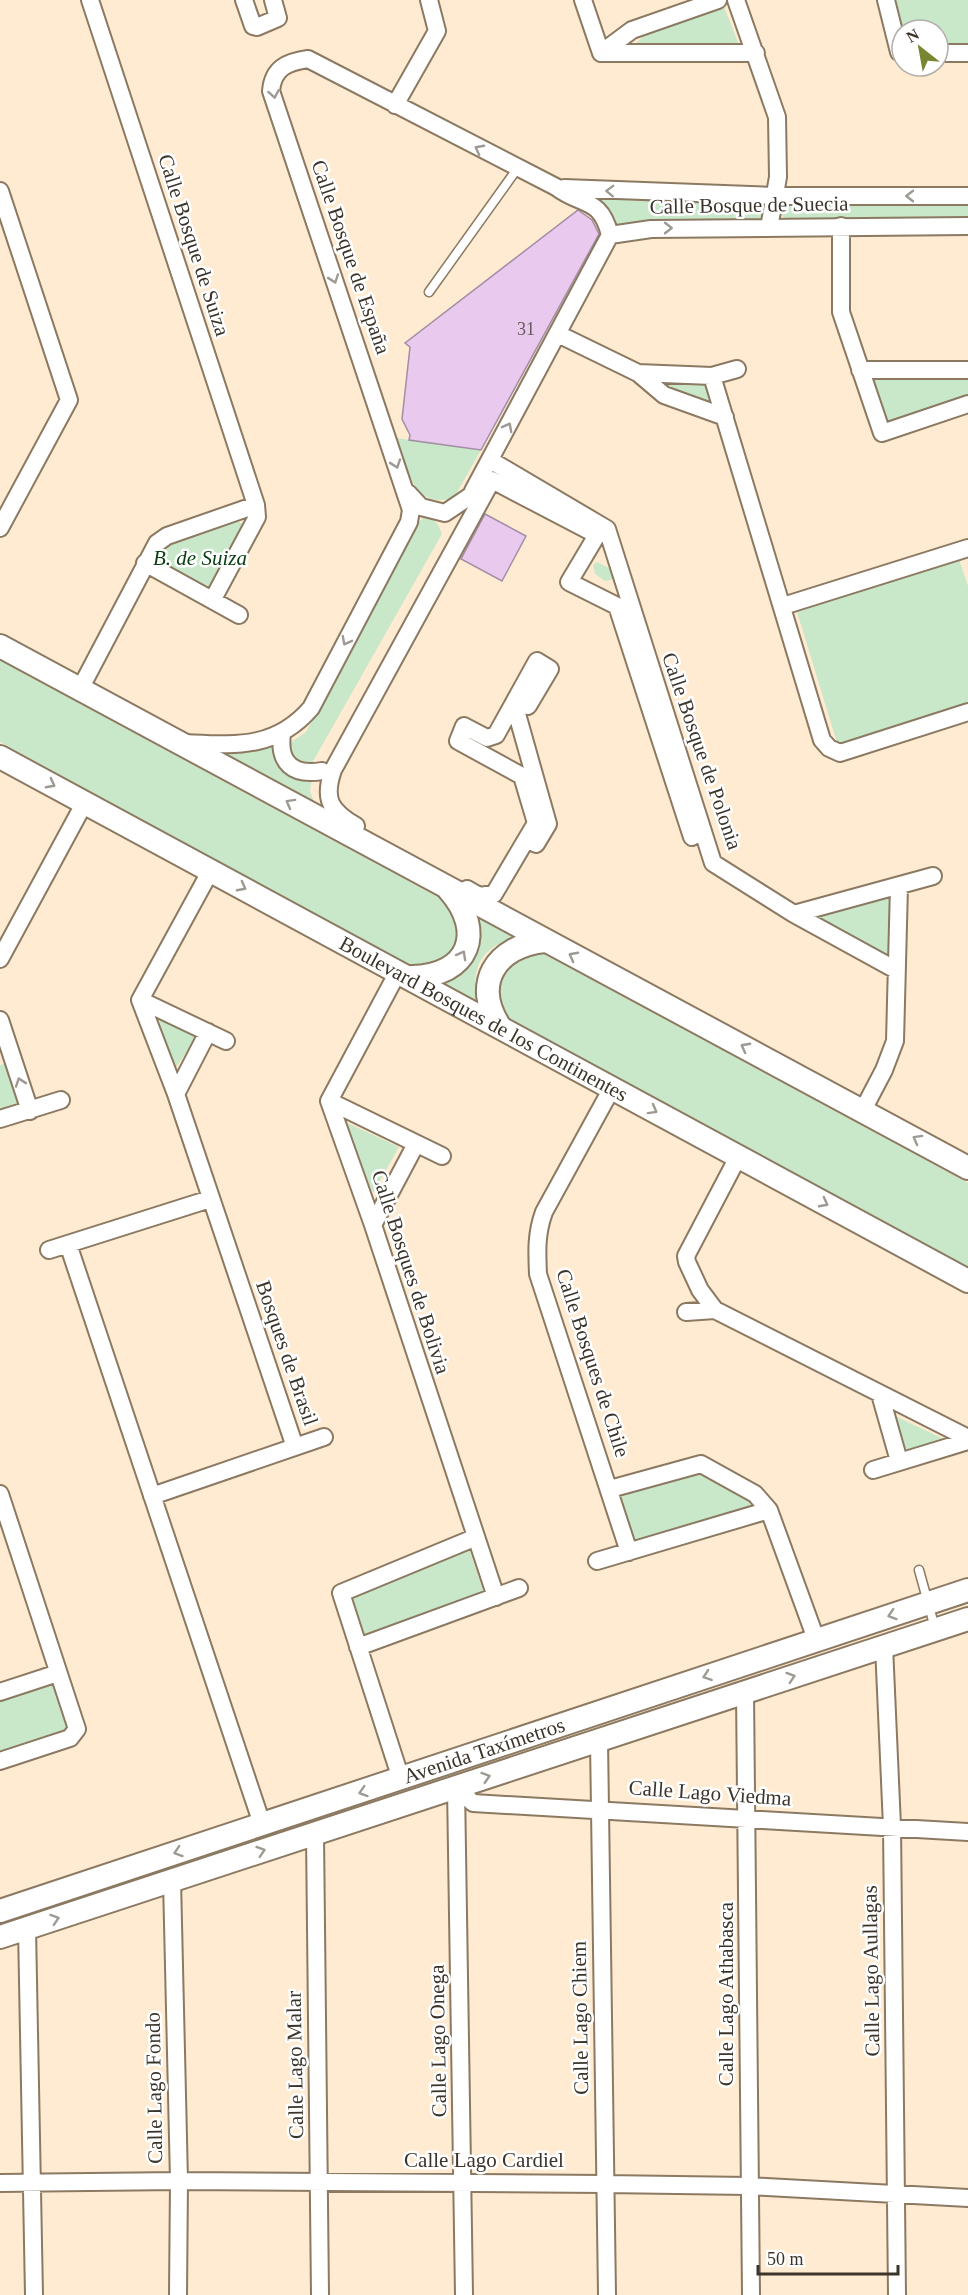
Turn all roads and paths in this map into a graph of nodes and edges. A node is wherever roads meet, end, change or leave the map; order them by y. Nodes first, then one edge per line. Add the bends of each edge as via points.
1 (90, 0) edge
2 (244, 0) edge
3 (273, 0) edge
4 (429, 0) edge
5 (583, 0) edge
6 (718, 0) edge
7 (736, 0) edge
8 (886, 0) edge
9 (891, 18) edge
10 (950, 52) edge
11 (601, 53) junction
12 (756, 53) junction
13 (968, 53) edge
14 (308, 59) joint
15 (395, 105) junction
16 (517, 169) junction
17 (556, 187) junction
18 (0, 191) edge
19 (774, 196) junction
20 (968, 196) edge
21 (841, 226) junction
22 (968, 226) edge
23 (769, 228) junction
24 (610, 236) junction
25 (429, 292) dead end
26 (558, 334) junction
27 (737, 369) dead end
28 (860, 370) junction
29 (968, 370) edge
30 (638, 373) junction
31 (712, 376) junction
32 (968, 404) edge
33 (725, 417) junction
34 (490, 460) junction
35 (405, 490) junction
36 (470, 496) junction
37 (256, 505) junction
38 (0, 528) edge
39 (607, 530) junction
40 (968, 548) edge
41 (145, 563) junction
42 (213, 599) junction
43 (627, 600) junction
44 (783, 606) junction
45 (239, 615) dead end
46 (0, 646) edge
47 (540, 672) dead end
48 (80, 691) junction
49 (523, 710) junction
50 (968, 712) edge
51 (282, 734) junction
52 (467, 738) dead end
53 (179, 743) junction
54 (493, 752) junction
55 (0, 757) edge
56 (322, 771) junction
57 (535, 774) junction
58 (85, 802) junction
59 (340, 830) junction
60 (692, 837) dead end
61 (211, 870) junction
62 (933, 876) dead end
63 (444, 885) junction
64 (899, 886) junction
65 (495, 913) junction
66 (794, 914) junction
67 (545, 941) junction
68 (0, 959) edge
69 (896, 970) junction
70 (405, 974) junction
71 (140, 1000) junction
72 (0, 1020) edge
73 (500, 1027) junction
74 (208, 1032) junction
75 (226, 1041) dead end
76 (5, 1055) edge
77 (612, 1088) junction
78 (176, 1094) junction
79 (61, 1100) dead end
80 (329, 1101) junction
81 (862, 1110) junction
82 (30, 1111) junction
83 (0, 1119) edge
84 (416, 1144) junction
85 (442, 1155) dead end
86 (738, 1157) junction
87 (968, 1168) edge
88 (210, 1198) junction
89 (373, 1225) junction
90 (68, 1244) junction
91 (49, 1250) dead end
92 (968, 1281) edge
93 (715, 1310) junction
94 (686, 1312) dead end
95 (880, 1394) junction
96 (324, 1437) dead end
97 (968, 1439) edge
98 (295, 1448) junction
99 (899, 1461) junction
100 (873, 1470) dead end
101 (610, 1489) junction
102 (0, 1494) edge
103 (152, 1496) junction
104 (769, 1510) junction
105 (474, 1538) junction
106 (629, 1552) junction
107 (597, 1561) dead end
108 (919, 1570) dead end
109 (519, 1588) dead end
110 (968, 1590) edge
111 (496, 1597) junction
112 (928, 1604) junction
113 (968, 1619) edge
114 (935, 1629) junction
115 (816, 1639) junction
116 (884, 1646) junction
117 (358, 1647) junction
118 (58, 1673) junction
119 (0, 1692) edge
120 (745, 1692) junction
121 (650, 1695) junction
122 (658, 1722) junction
123 (599, 1740) junction
124 (0, 1761) edge
125 (401, 1779) junction
126 (456, 1787) junction
127 (600, 1808) junction
128 (748, 1818) junction
129 (262, 1824) junction
130 (892, 1826) junction
131 (968, 1832) edge
132 (315, 1834) junction
133 (172, 1880) junction
134 (0, 1911) edge
135 (27, 1928) junction
136 (0, 1937) edge
137 (179, 2181) junction
138 (318, 2181) junction
139 (0, 2183) edge
140 (32, 2183) junction
141 (463, 2184) junction
142 (604, 2184) junction
143 (749, 2186) junction
144 (895, 2195) junction
145 (968, 2198) edge
146 (34, 2295) edge
147 (178, 2295) edge
148 (320, 2295) edge
149 (465, 2295) edge
150 (608, 2295) edge
151 (751, 2295) edge
152 (897, 2295) edge

1 - 37 street, Calle Bosque de Suiza
2 - 3 street via 256,27 278,18
4 - 15 street via 437,23 436,34
5 - 11 street
6 - 11 street via 632,30
7 - 12 street
8 - 9 street
10 - 13 street
11 - 12 street
12 - 19 street via 777,117
14 - 15 street, Calle Bosque de Suecia
14 -> 35 street, Calle Bosque de España via 279,68 271,91
16 -> 15 street, Calle Bosque de Suecia
16 - 17 street, Calle Bosque de Suecia
16 - 25 lane
19 -> 17 street, Calle Bosque de Suecia
17 - 24 street, Calle Bosque de Suecia via 567,196 591,203 606,221
18 - 38 street via 69,400
20 -> 19 street, Calle Bosque de Suecia
19 - 23 street
21 - 22 street, Calle Bosque de Suecia
21 - 23 street, Calle Bosque de Suecia
21 - 28 street via 841,312
24 -> 23 street, Calle Bosque de Suecia via 651,229
24 - 26 street
26 - 30 street
34 -> 26 street
27 - 31 street
28 - 29 street
28 - 32 street via 882,433
30 - 31 street
30 - 33 street via 664,395
31 - 33 street
33 - 44 street
34 - 36 street
34 - 39 street
35 - 36 street via 421,507 445,513
35 -> 51 street, Calle Bosque de España via 411,510 406,528 311,708 297,725
36 - 56 street
37 - 41 street via 162,539
37 - 42 street via 256,517
39 - 43 street, Calle Bosque de Polonia
39 - 43 street via 580,578
40 - 44 street
41 - 42 street
41 - 48 street
42 - 45 street
43 - 66 street, Calle Bosque de Polonia via 713,863
44 - 50 street via 822,740 829,748 840,753
46 - 48 street
47 - 49 street
48 - 53 street
49 - 54 street
49 - 57 street
49 - 60 street via 550,669 537,662 496,735 487,738 464,726 458,741 522,776 536,823 494,894 479,896 459,885 338,816 329,801 333,770 492,480 597,535 569,582 617,606
51 - 53 street, Calle Bosque de España via 237,746
51 - 56 street via 283,759 297,771
52 - 54 street
59 -> 53 street
54 - 57 street
55 -> 58 street, Boulevard Bosques de los Continentes
56 - 59 street via 317,787 321,801
57 - 65 street via 548,824
58 - 61 street, Boulevard Bosques de los Continentes
58 - 68 street
59 - 63 street
61 -> 70 street, Boulevard Bosques de los Continentes
61 - 71 street
62 - 64 street
63 - 65 street
70 -> 63 street via 437,975 455,967 466,948 469,924
64 - 66 street
64 - 69 street
65 - 67 street
66 - 69 street, Calle Bosque de Polonia
67 - 73 street via 518,946 496,966 486,995
81 -> 67 street
69 - 81 street via 895,1041
70 - 73 street, Boulevard Bosques de los Continentes
70 - 80 street
71 - 74 street
71 - 78 street, Bosques de Brasil
72 - 76 street
73 - 77 street, Boulevard Bosques de los Continentes
74 - 75 street
74 - 78 street
82 -> 76 street
77 -> 86 street, Boulevard Bosques de los Continentes
77 - 101 street, Calle Bosques de Chile via 544,1212 537,1247 538,1274
78 - 88 street, Bosques de Brasil
79 - 82 street
80 - 84 street
80 - 89 street, Calle Bosques de Bolivia
87 -> 81 street
82 - 83 street
84 - 85 street
84 - 89 street
86 -> 92 street, Boulevard Bosques de los Continentes
86 - 93 street via 686,1256 700,1290
88 - 90 street
88 - 98 street, Bosques de Brasil
89 - 105 street, Calle Bosques de Bolivia
90 - 91 street
90 - 103 street
93 - 94 street
93 - 95 street
95 - 97 street
95 - 99 street
96 - 98 street
97 - 99 street
98 - 103 street, Bosques de Brasil
99 - 100 street
101 - 104 street, Calle Bosques de Chile via 701,1464 755,1494
101 - 106 street, Calle Bosques de Chile
102 - 118 street
103 - 129 street
104 - 106 street
104 - 115 street, Calle Bosques de Chile
105 - 111 street, Calle Bosques de Bolivia
105 - 117 street via 342,1591
106 - 107 street
108 - 112 lane
109 - 111 street
110 - 112 street, Avenida Taxímetros
111 - 117 street
112 - 114 lane
112 -> 115 street, Avenida Taxímetros
113 - 114 street, Avenida Taxímetros
114 - 116 street, Avenida Taxímetros
115 -> 121 street, Avenida Taxímetros
120 -> 116 street, Avenida Taxímetros
116 - 130 street, Calle Lago Aullagas
117 - 125 street
118 - 119 street
118 - 124 street via 76,1732 70,1738
120 - 122 street, Avenida Taxímetros
120 - 128 street, Calle Lago Athabasca
121 - 122 street
121 - 125 street, Avenida Taxímetros
122 - 123 street, Avenida Taxímetros
126 -> 123 street, Avenida Taxímetros
123 - 127 street, Calle Lago Chiem
125 -> 129 street, Avenida Taxímetros
126 - 127 street, Calle Lago Viedma via 472,1803
126 - 132 street, Avenida Taxímetros
126 - 141 street, Calle Lago Onega
127 - 128 street, Calle Lago Viedma
127 - 142 street, Calle Lago Chiem
128 - 130 street, Calle Lago Viedma
128 - 143 street, Calle Lago Athabasca
129 -> 134 street, Avenida Taxímetros
130 - 131 street, Calle Lago Viedma
130 - 144 street, Calle Lago Aullagas
133 -> 132 street, Avenida Taxímetros
132 - 138 street, Calle Lago Malar
135 -> 133 street, Avenida Taxímetros
133 - 137 street, Calle Lago Fondo
135 - 136 street, Avenida Taxímetros
135 - 140 street
137 - 138 street, Calle Lago Cardiel
137 - 140 street, Calle Lago Cardiel
137 - 147 street, Calle Lago Fondo
138 - 141 street, Calle Lago Cardiel
138 - 148 street, Calle Lago Malar
139 - 140 street, Calle Lago Cardiel
140 - 146 street
141 - 142 street, Calle Lago Cardiel
141 - 149 street, Calle Lago Onega
142 - 143 street, Calle Lago Cardiel
142 - 150 street, Calle Lago Chiem
143 - 144 street, Calle Lago Cardiel
143 - 151 street, Calle Lago Athabasca
144 - 145 street, Calle Lago Cardiel
144 - 152 street, Calle Lago Aullagas

